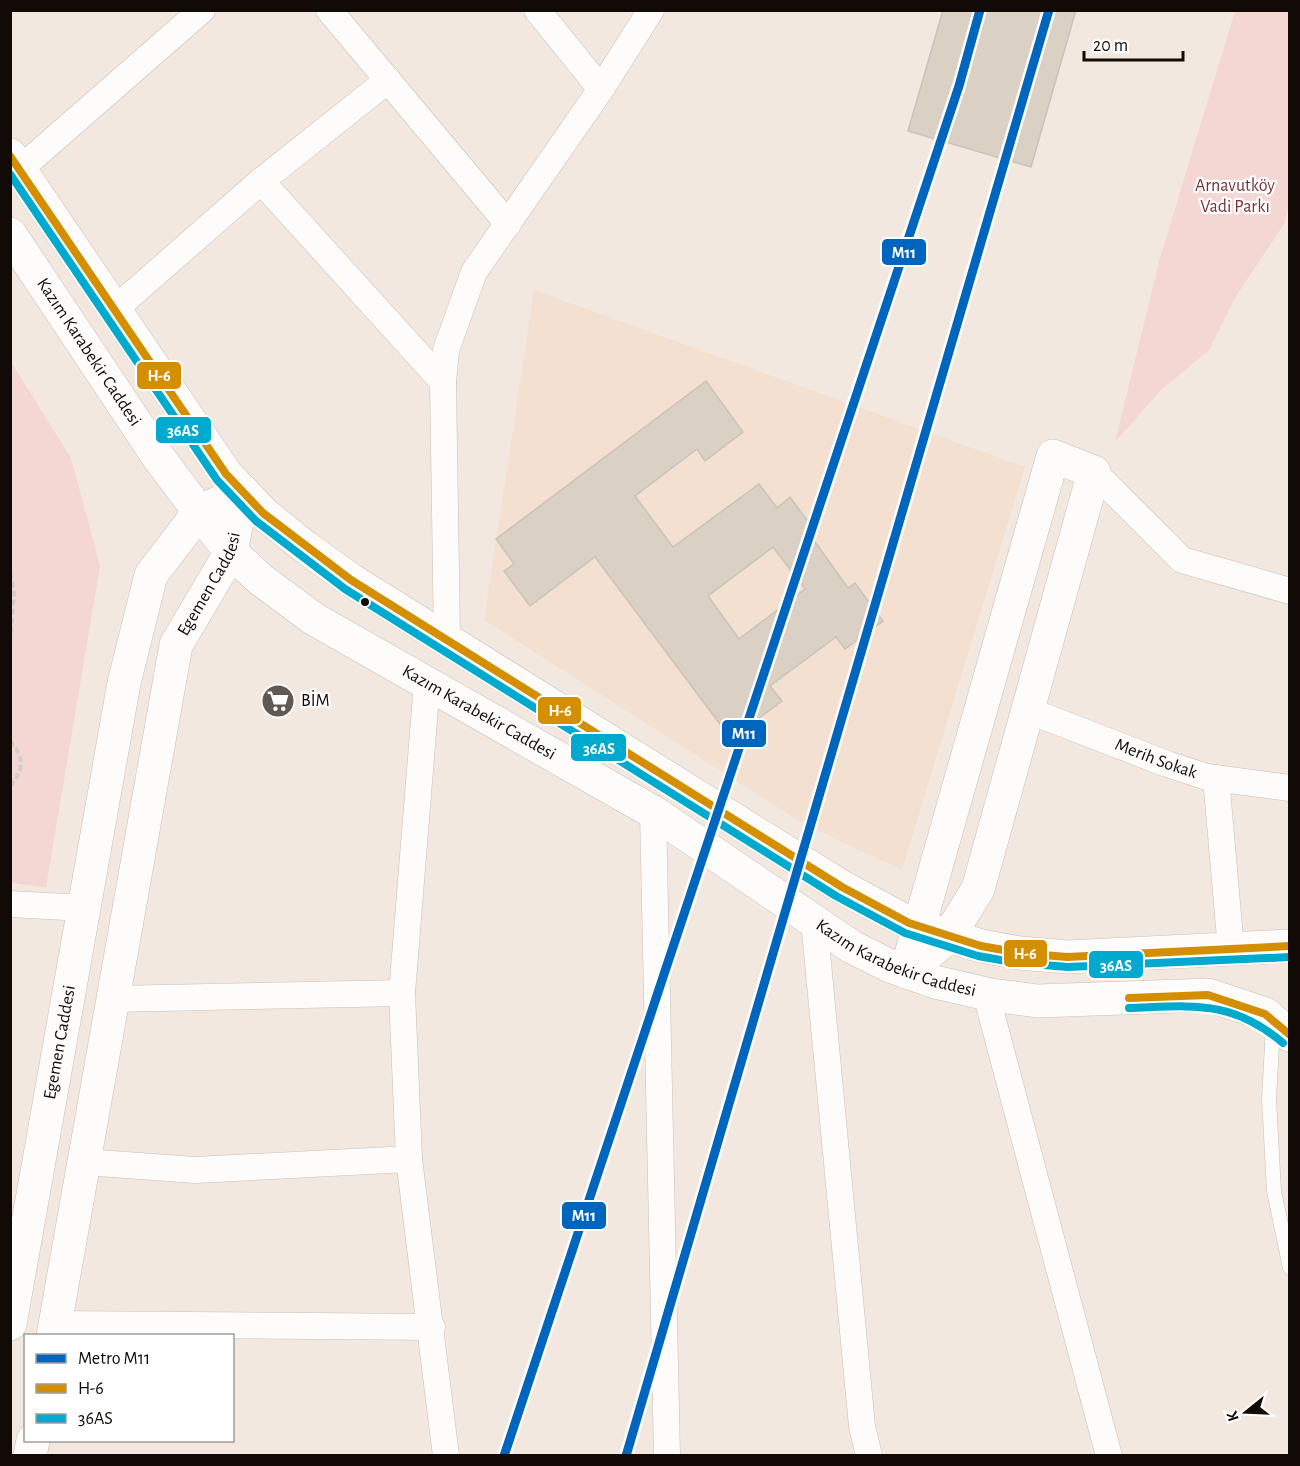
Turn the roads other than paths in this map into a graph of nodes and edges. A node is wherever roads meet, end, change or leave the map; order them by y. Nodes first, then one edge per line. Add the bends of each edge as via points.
1 (202, 10) edge
2 (329, 10) edge
3 (537, 10) edge
4 (651, 10) edge
5 (388, 80) junction
6 (601, 89) junction
7 (15, 162) edge
8 (261, 181) junction
9 (508, 224) junction
10 (10, 234) edge
11 (114, 310) junction
12 (444, 382) junction
13 (1094, 472) junction
14 (243, 492) junction
15 (200, 512) junction
16 (231, 552) junction
17 (1290, 591) edge
18 (447, 640) junction
19 (427, 683) junction
20 (1027, 710) junction
21 (1216, 778) junction
22 (1290, 788) edge
23 (653, 812) junction
24 (10, 904) edge
25 (85, 908) junction
26 (814, 921) junction
27 (934, 931) junction
28 (1290, 946) edge
29 (1231, 950) junction
30 (906, 972) junction
31 (402, 993) junction
32 (986, 994) junction
33 (113, 999) junction
34 (1282, 1028) edge
35 (408, 1159) junction
36 (84, 1162) junction
37 (1290, 1268) edge
38 (10, 1324) edge
39 (432, 1328) junction
40 (54, 1330) edge
41 (446, 1455) edge
42 (667, 1455) edge
43 (869, 1455) edge
44 (1109, 1455) edge

1 - 7 street
2 - 5 street
3 - 6 street
4 - 6 street
5 - 8 street
5 - 9 street
6 - 9 street
7 - 11 main road, Kazım Karabekir Caddesi
8 - 11 street
8 - 12 street
9 - 12 street via 474,272 446,350
10 - 15 main road, Kazım Karabekir Caddesi via 159,458
11 - 14 main road, Kazım Karabekir Caddesi via 192,428
12 - 18 street
13 - 17 street via 1182,560
13 - 20 main road
13 - 27 main road via 1053,456
14 - 15 main road, Egemen Caddesi
14 - 16 main road, Egemen Caddesi
14 - 18 main road, Kazım Karabekir Caddesi via 304,547
15 - 16 main road, Kazım Karabekir Caddesi
15 - 25 main road, Egemen Caddesi via 151,575 124,682
16 - 19 main road, Kazım Karabekir Caddesi via 314,619
16 - 33 main road, Egemen Caddesi via 176,645
18 - 27 main road, Kazım Karabekir Caddesi via 842,886
19 - 23 main road, Kazım Karabekir Caddesi
19 - 31 street
20 - 21 street, Merih Sokak via 1167,764
20 - 27 main road via 978,889
21 - 22 street, Merih Sokak
21 - 29 street
23 - 26 main road, Kazım Karabekir Caddesi
23 - 42 street
24 - 25 street
25 - 38 main road, Egemen Caddesi
26 - 30 main road, Kazım Karabekir Caddesi via 852,947
26 - 43 street via 862,1426
27 - 29 main road, Kazım Karabekir Caddesi via 981,946 1067,957
27 - 30 main road
28 - 29 main road, Kazım Karabekir Caddesi
30 - 32 main road, Kazım Karabekir Caddesi
31 - 33 street
31 - 35 street
32 - 34 main road, Kazım Karabekir Caddesi via 1038,1001 1208,995 1265,1014
32 - 44 street
33 - 36 main road, Egemen Caddesi
34 - 37 lane via 1269,1099 1273,1180
35 - 36 street via 195,1170
35 - 39 street
36 - 40 main road, Egemen Caddesi
39 - 40 street
39 - 41 street

